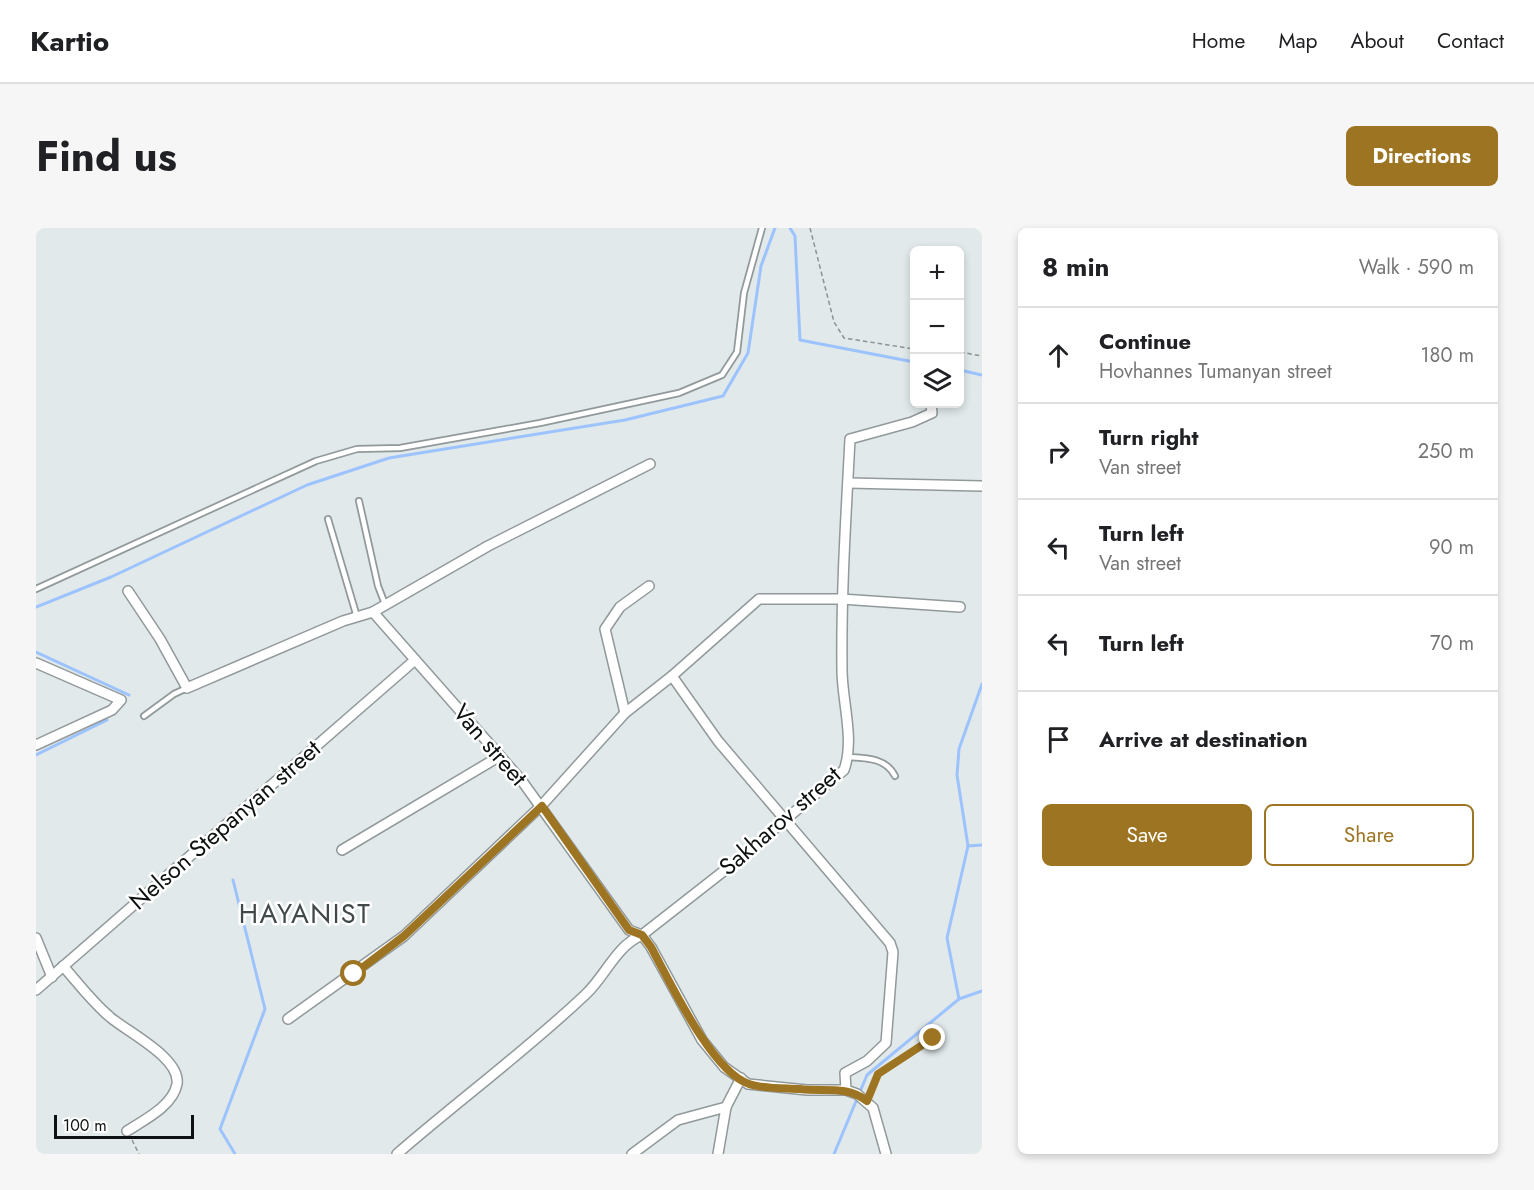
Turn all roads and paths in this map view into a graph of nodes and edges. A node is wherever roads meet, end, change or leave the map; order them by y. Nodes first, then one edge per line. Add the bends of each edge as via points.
1 (762, 228) edge
2 (810, 228) edge
3 (910, 348) edge
4 (964, 353) edge
5 (982, 356) edge
6 (931, 408) edge
7 (650, 464) dead end
8 (848, 483) junction
9 (981, 486) edge
10 (359, 501) dead end
11 (328, 519) dead end
12 (650, 586) dead end
13 (36, 590) edge
14 (128, 591) dead end
15 (841, 599) junction
16 (385, 604) junction
17 (960, 607) dead end
18 (372, 612) junction
19 (357, 617) junction
20 (415, 660) junction
21 (36, 663) edge
22 (672, 676) junction
23 (187, 688) junction
24 (625, 713) junction
25 (144, 716) dead end
26 (36, 745) edge
27 (500, 756) junction
28 (849, 757) junction
29 (895, 776) dead end
30 (542, 806) junction
31 (787, 820) junction
32 (342, 850) dead end
33 (642, 935) junction
34 (36, 939) edge
35 (63, 966) junction
36 (52, 977) junction
37 (36, 990) edge
38 (288, 1019) dead end
39 (933, 1038) dead end
40 (741, 1078) junction
41 (846, 1090) junction
42 (867, 1101) junction
43 (726, 1107) junction
44 (127, 1131) joint
45 (139, 1154) edge
46 (397, 1154) edge
47 (632, 1154) edge
48 (718, 1154) edge
49 (885, 1154) edge

1 - 13 lane via 744,293 737,352 722,375 679,393 540,423 400,448 343,452
2 - 3 path via 834,322 844,338
4 - 5 path
6 - 8 street, Sakharov street via 932,413 922,418 850,439
7 - 16 street via 488,546
8 - 9 street
8 - 15 street, Sakharov street
10 - 16 lane
11 - 19 lane
12 - 24 street via 620,607 604,629
14 - 23 street
15 - 17 street
15 - 22 street via 759,599
15 - 28 street, Sakharov street via 842,691
16 - 18 street
18 - 19 street
18 - 20 street, Van street
19 - 23 street
20 - 27 street, Van street
20 - 35 street, Nelson Stepanyan street
21 - 26 street via 121,700 112,710
22 - 24 street
22 - 31 street via 718,741
23 - 25 lane
24 - 30 street
27 - 30 street, Van street
27 - 32 street
28 - 29 lane via 884,763
28 - 31 street, Sakharov street via 844,770
30 - 33 street, Van street via 629,930
30 - 38 street via 404,936
31 - 33 street, Sakharov street
31 - 41 street via 890,943 893,952 886,1043 867,1061 845,1073
33 - 40 street, Van street via 702,1040 724,1066
33 - 46 street, Sakharov street via 629,941 588,992 534,1041
34 - 36 street
35 - 36 street, Nelson Stepanyan street
35 - 44 street via 111,1018 162,1056 175,1072 177,1084 169,1099
36 - 37 street, Nelson Stepanyan street
39 - 42 path via 878,1074
40 - 41 street, Van street via 748,1084
40 - 43 street
41 - 42 street, Van street
42 - 49 street via 873,1108
43 - 47 street via 678,1120
43 - 48 street
44 - 45 path

